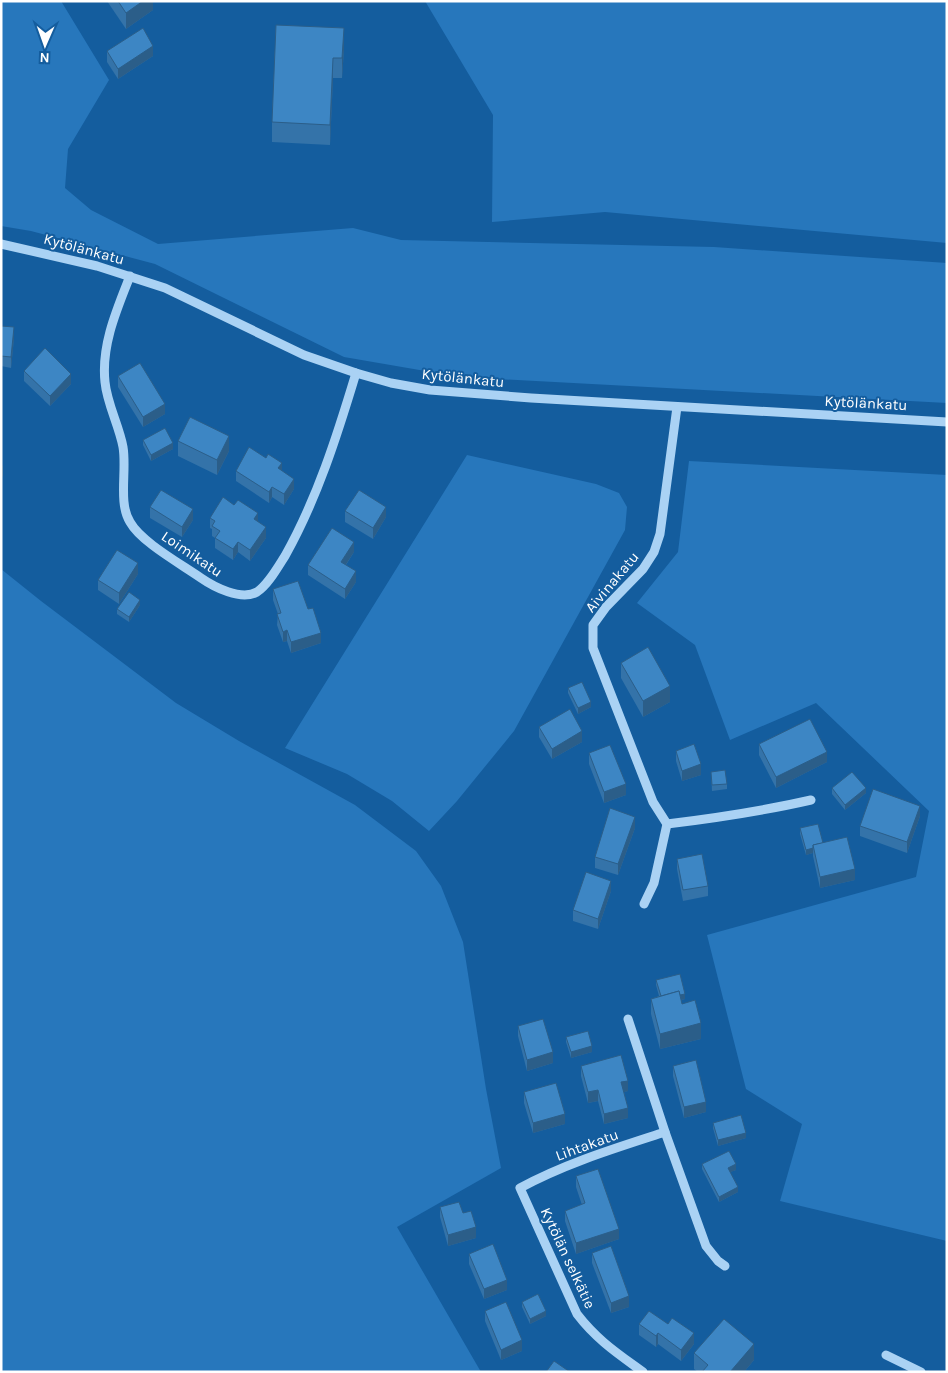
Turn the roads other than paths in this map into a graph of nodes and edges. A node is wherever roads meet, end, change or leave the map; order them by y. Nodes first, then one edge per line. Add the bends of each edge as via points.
1 (1, 244) edge
2 (130, 276) junction
3 (356, 373) junction
4 (677, 406) junction
5 (947, 422) edge
6 (811, 800) dead end
7 (667, 824) junction
8 (644, 904) dead end
9 (628, 1019) dead end
10 (665, 1132) junction
11 (520, 1188) joint
12 (725, 1266) dead end
13 (886, 1355) dead end
14 (643, 1372) edge
15 (921, 1372) edge

1 - 2 street, Kytölänkatu
2 - 3 street, Kytölänkatu via 193,300 304,355
2 - 3 street, Loimikatu via 109,337 105,359 105,382 123,447 124,507 129,522 140,535 213,586 237,595 256,592 275,573 313,500
3 - 4 street, Kytölänkatu via 430,390
4 - 5 street, Kytölänkatu
4 - 7 street, Aivinakatu via 660,534 654,552 593,625 593,648 653,802
6 - 7 street via 763,811
7 - 8 street via 654,883
9 - 10 street
10 - 11 street, Lihtakatu via 580,1160
10 - 12 street via 706,1246
11 - 14 street, Kytölän selkätie via 578,1314 592,1332
13 - 15 street

